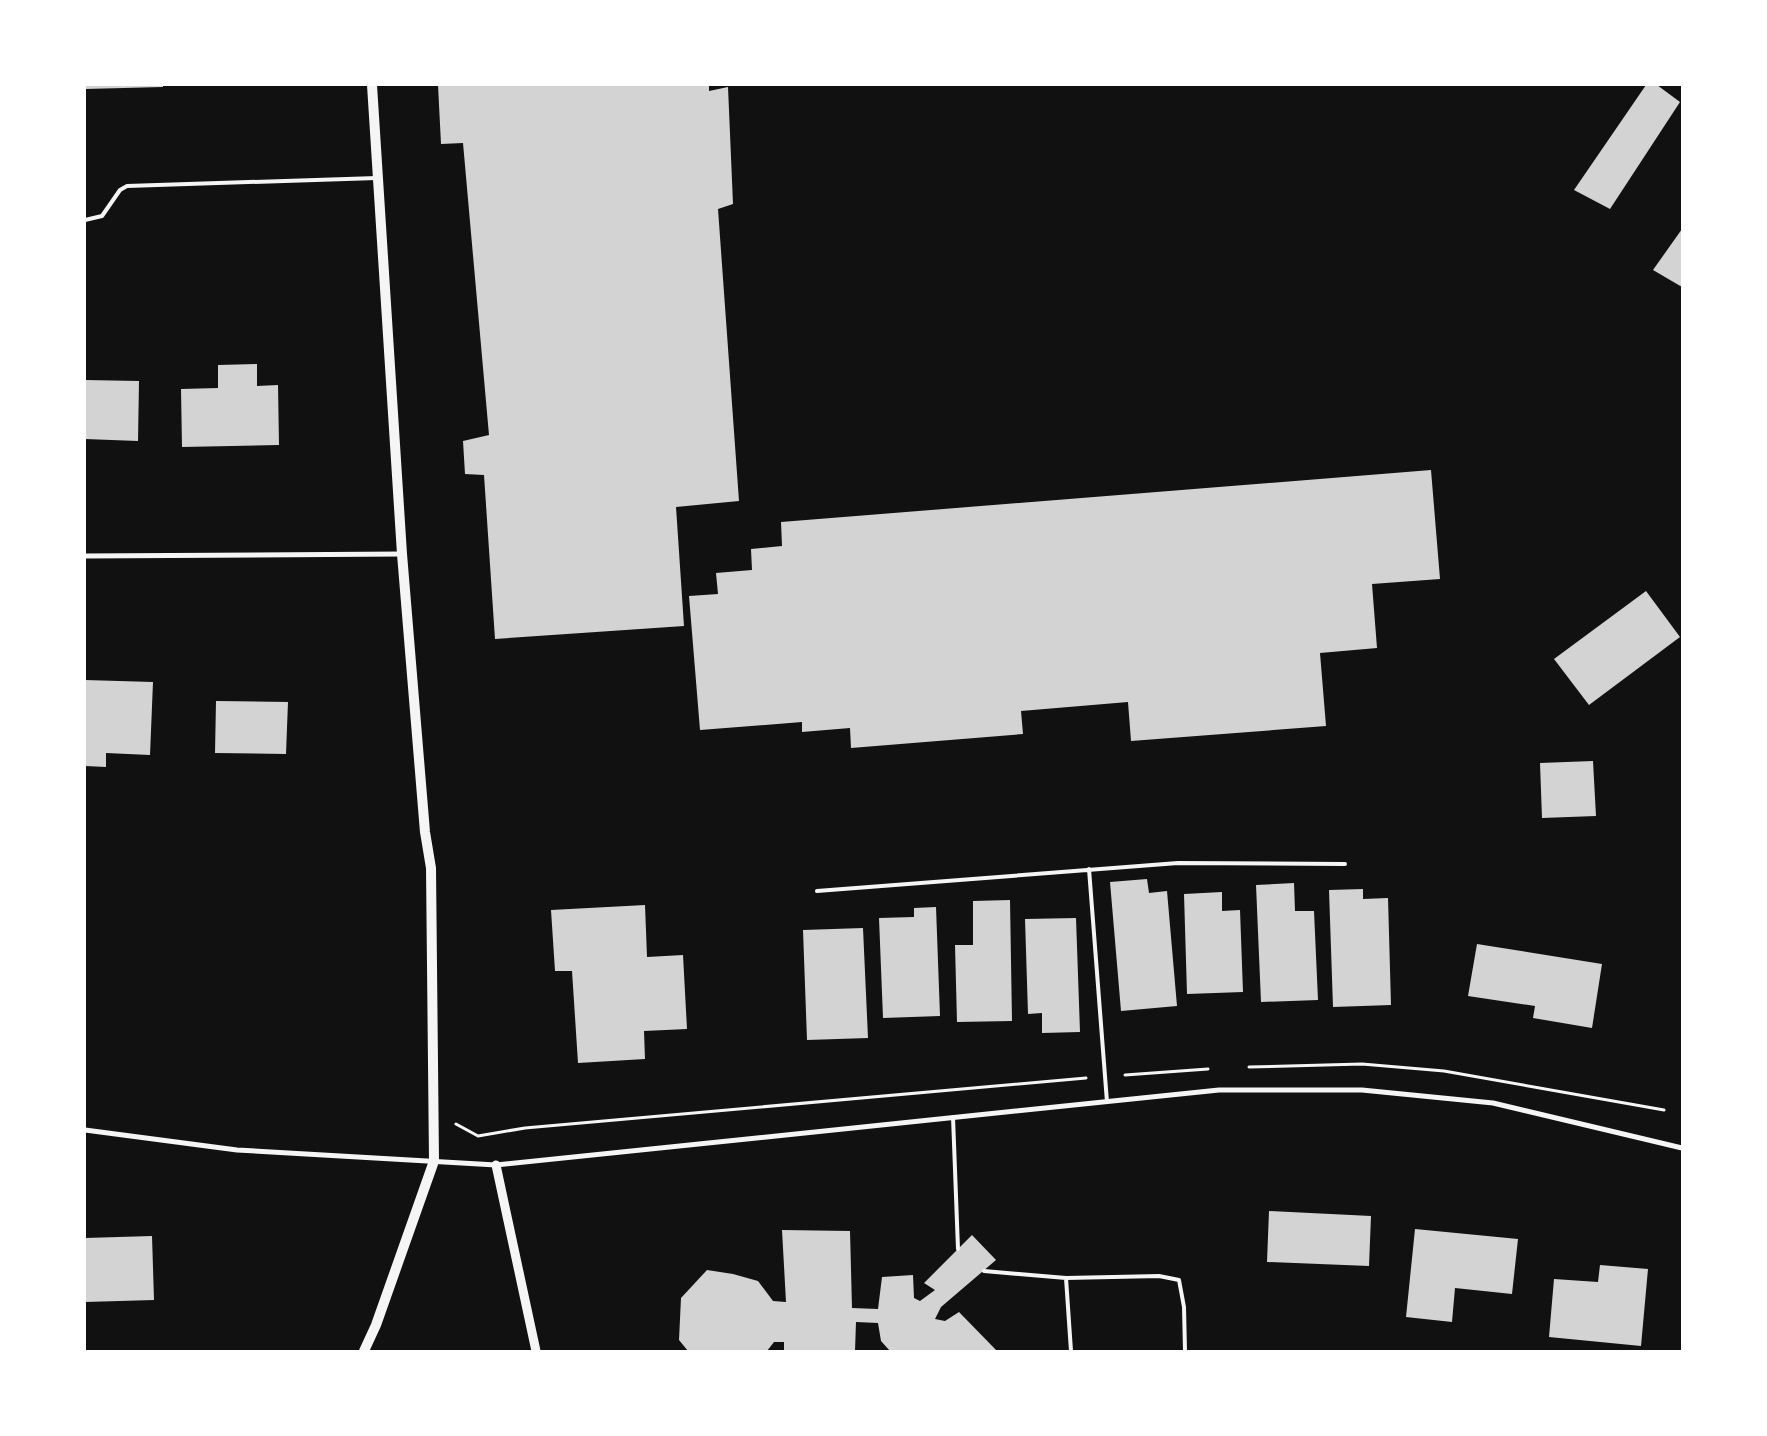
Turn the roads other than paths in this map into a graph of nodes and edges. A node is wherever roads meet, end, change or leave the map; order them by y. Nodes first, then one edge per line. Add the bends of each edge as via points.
1 (372, 85) edge
2 (378, 178) junction
3 (85, 220) edge
4 (402, 554) junction
5 (85, 556) edge
6 (1345, 864) dead end
7 (1089, 869) junction
8 (816, 892) dead end
9 (1108, 1102) junction
10 (953, 1118) junction
11 (85, 1130) edge
12 (1682, 1148) edge
13 (434, 1161) junction
14 (496, 1165) junction
15 (958, 1249) dead end
16 (984, 1271) dead end
17 (1066, 1278) junction
18 (364, 1351) edge
19 (536, 1351) edge
20 (1070, 1351) edge
21 (1185, 1351) edge

1 - 2 main road
2 - 3 lane via 127,186 120,190 102,216
2 - 4 main road
4 - 5 street
4 - 13 main road via 425,832 431,868
6 - 7 lane via 1178,863
7 - 8 lane
7 - 9 lane
9 - 10 street
9 - 12 street via 1219,1090 1362,1090 1493,1103
10 - 14 street
10 - 15 lane
11 - 13 street via 237,1150
13 - 14 street
13 - 18 main road
14 - 19 street
16 - 17 lane
17 - 20 lane
17 - 21 lane via 1159,1276 1179,1280 1184,1307

